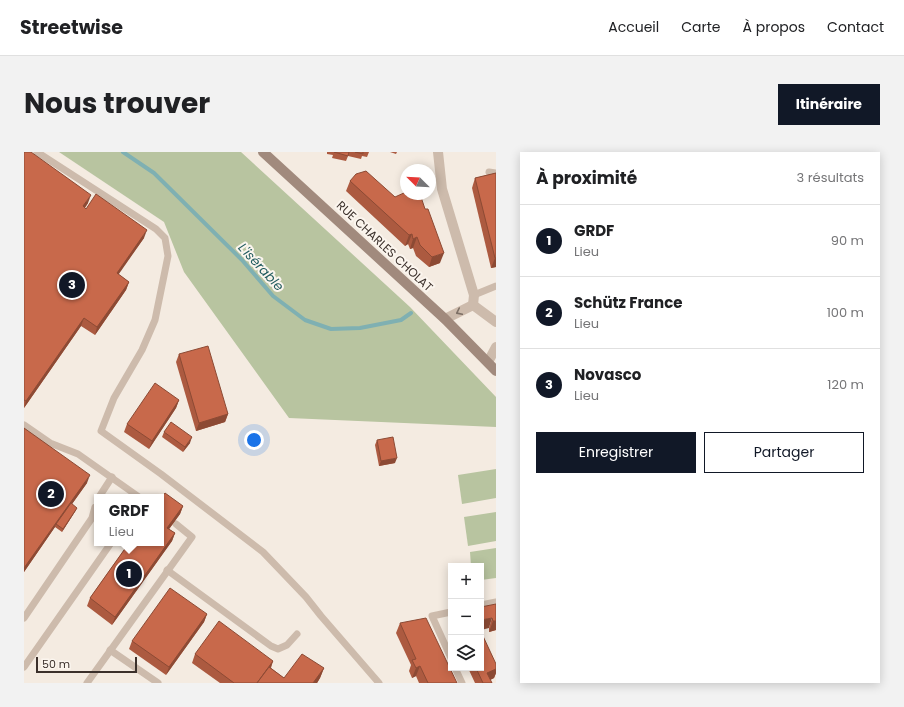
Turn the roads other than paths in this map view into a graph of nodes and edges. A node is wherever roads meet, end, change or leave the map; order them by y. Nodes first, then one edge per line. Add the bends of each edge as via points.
1 (36, 152) edge
2 (264, 152) edge
3 (438, 152) edge
4 (496, 286) edge
5 (474, 300) junction
6 (445, 319) junction
7 (496, 322) edge
8 (496, 347) edge
9 (488, 362) junction
10 (496, 371) edge
11 (24, 425) edge
12 (112, 477) junction
13 (100, 494) edge
14 (135, 494) edge
15 (94, 512) edge
16 (176, 524) edge
17 (109, 546) edge
18 (167, 570) junction
19 (496, 602) edge
20 (484, 604) edge
21 (448, 613) edge
22 (24, 618) edge
23 (297, 634) dead end
24 (110, 650) junction
25 (448, 651) edge
26 (24, 667) edge
27 (457, 671) edge
28 (87, 683) edge
29 (158, 683) edge
30 (379, 683) edge
31 (462, 683) edge

1 - 30 lane via 156,229 165,238 168,256 155,320 142,350 114,398 101,431 263,552 306,597
2 - 6 street, RUE CHARLES CHOLAT
3 - 5 street via 442,189
4 - 5 lane
5 -> 6 street
5 - 7 street
6 - 9 street, RUE CHARLES CHOLAT
8 - 9 street
9 - 10 street, RUE CHARLES CHOLAT
11 - 12 lane via 50,443 78,454
12 - 13 lane
12 - 14 lane
15 - 22 lane
16 - 18 lane via 192,537
17 - 26 lane
18 - 23 lane via 271,646 278,649 287,646
18 - 24 lane
19 - 20 lane
21 - 25 lane via 432,616
24 - 28 lane
24 - 29 lane
27 - 31 lane

